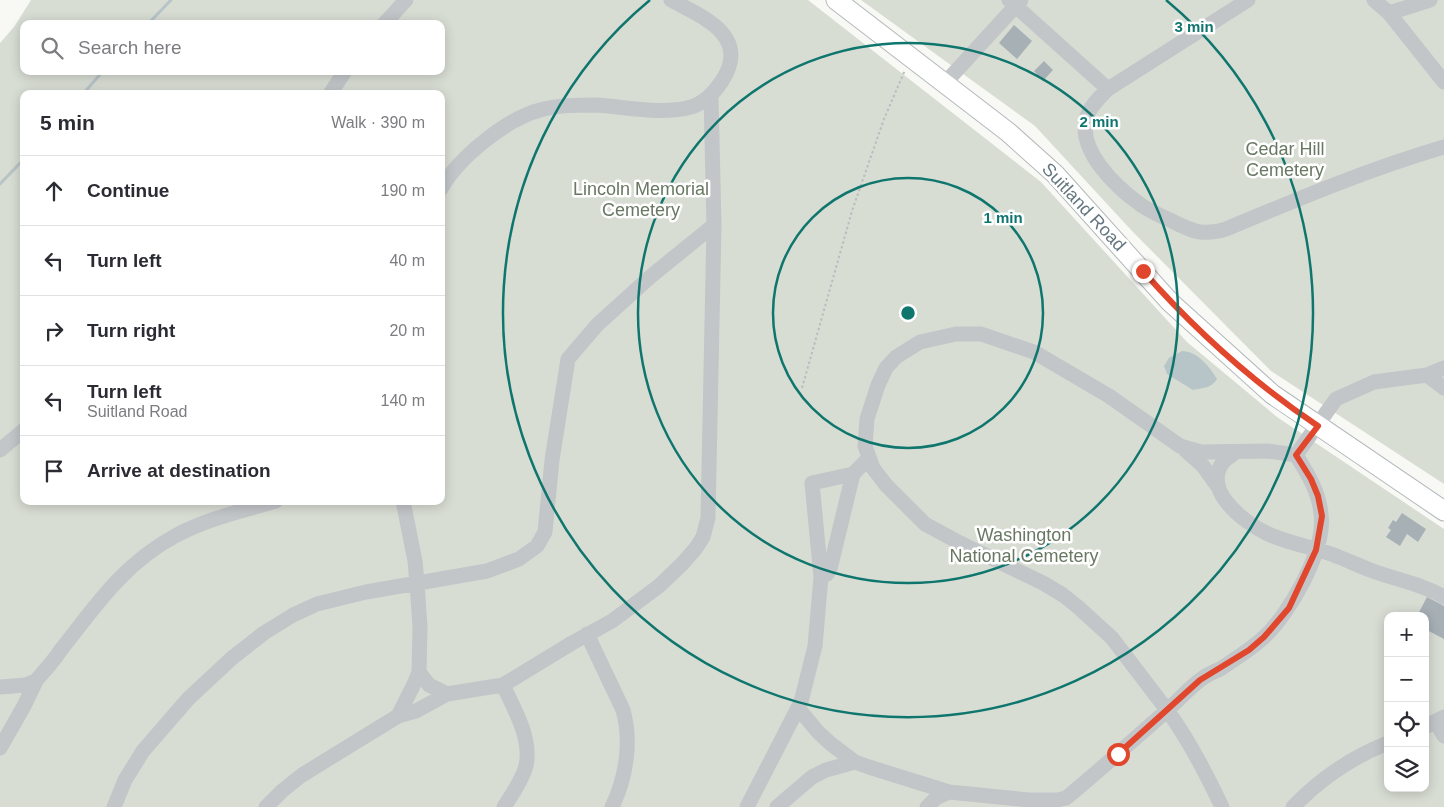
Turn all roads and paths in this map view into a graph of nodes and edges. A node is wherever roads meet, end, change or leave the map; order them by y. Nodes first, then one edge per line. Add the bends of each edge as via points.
1 (406, 0) edge
2 (671, 0) edge
3 (836, 0) edge
4 (1248, 0) edge
5 (1374, 0) edge
6 (1430, 0) edge
7 (1015, 2) edge
8 (1389, 13) junction
9 (388, 20) edge
10 (911, 57) junction
11 (342, 75) edge
12 (1444, 82) edge
13 (945, 83) junction
14 (1108, 89) junction
15 (333, 90) edge
16 (711, 96) junction
17 (1444, 146) edge
18 (445, 184) edge
19 (714, 225) junction
20 (1444, 368) edge
21 (1427, 375) junction
22 (802, 388) dead end
23 (1444, 388) edge
24 (1318, 426) junction
25 (20, 433) edge
26 (1180, 446) junction
27 (0, 450) edge
28 (1236, 452) junction
29 (1296, 455) junction
30 (868, 458) junction
31 (853, 474) junction
32 (1218, 487) junction
33 (262, 505) edge
34 (404, 505) edge
35 (1444, 511) edge
36 (1316, 550) junction
37 (821, 577) junction
38 (417, 583) junction
39 (1444, 597) edge
40 (587, 634) junction
41 (420, 672) junction
42 (36, 681) junction
43 (503, 685) junction
44 (0, 687) edge
45 (447, 694) junction
46 (798, 708) junction
47 (1167, 710) junction
48 (398, 716) junction
49 (1435, 722) edge
50 (1444, 736) edge
51 (1384, 745) edge
52 (0, 748) edge
53 (855, 762) junction
54 (949, 792) junction
55 (114, 807) edge
56 (266, 807) edge
57 (504, 807) edge
58 (612, 807) edge
59 (747, 807) edge
60 (777, 807) edge
61 (927, 807) edge
62 (1222, 807) edge
63 (1292, 807) edge

1 - 9 lane
2 - 16 lane via 706,19 720,30 729,44 728,68
3 - 10 main road, Suitland Road
4 - 14 lane
5 - 8 lane
6 - 8 lane
7 - 13 lane
7 - 14 lane
8 - 12 lane
10 - 13 main road, Suitland Road
10 - 22 path via 884,119 852,211
11 - 15 lane
13 - 24 main road, Suitland Road via 1055,174 1170,302 1203,333 1272,394
14 - 17 lane via 1091,107 1086,123 1087,144 1098,163 1124,192 1142,206 1200,232 1226,229 1321,189
16 - 18 lane via 693,106 674,110 595,105 541,109 491,135
16 - 19 lane
19 - 38 lane via 597,325 568,359 552,460 545,532 537,546 519,559 486,571
19 - 40 lane via 706,527 696,548 659,586 612,621
20 - 21 lane
21 - 23 lane
21 - 24 lane via 1374,382 1358,388 1336,399
24 - 29 lane
24 - 35 main road, Suitland Road
25 - 27 lane
26 - 28 lane via 1201,452
26 - 30 lane via 1109,396 1034,352 970,333 920,342 896,357 886,368 871,400 867,419 865,446
26 - 32 lane via 1203,466
28 - 29 lane via 1268,451
28 - 32 lane via 1224,461 1219,470
29 - 36 lane via 1318,496 1322,516
30 - 31 lane
30 - 47 lane via 886,485 925,524 1043,583 1078,607 1112,638
31 - 37 lane via 830,569
31 - 37 lane via 812,482
32 - 36 lane via 1238,516 1248,523 1287,542
33 - 42 lane via 176,535 139,560 82,621
34 - 38 lane
36 - 39 lane via 1431,589
36 - 47 lane via 1289,608 1278,623 1249,650 1200,680
37 - 46 lane via 815,646
38 - 41 lane
38 - 55 lane via 317,604 264,633 188,699 143,751 125,780
40 - 43 lane
40 - 58 lane via 626,719 625,766
41 - 45 lane via 429,684
41 - 48 lane
42 - 44 lane
42 - 52 lane
43 - 45 lane
43 - 57 lane via 525,737 527,756 519,783
45 - 48 lane via 416,711
46 - 53 lane via 818,732
46 - 59 lane
47 - 54 lane via 1066,798 1028,800
47 - 62 lane via 1200,760
48 - 56 lane via 302,775
49 - 50 lane
51 - 63 lane via 1319,782
53 - 54 lane
53 - 60 lane via 812,777
54 - 61 lane

